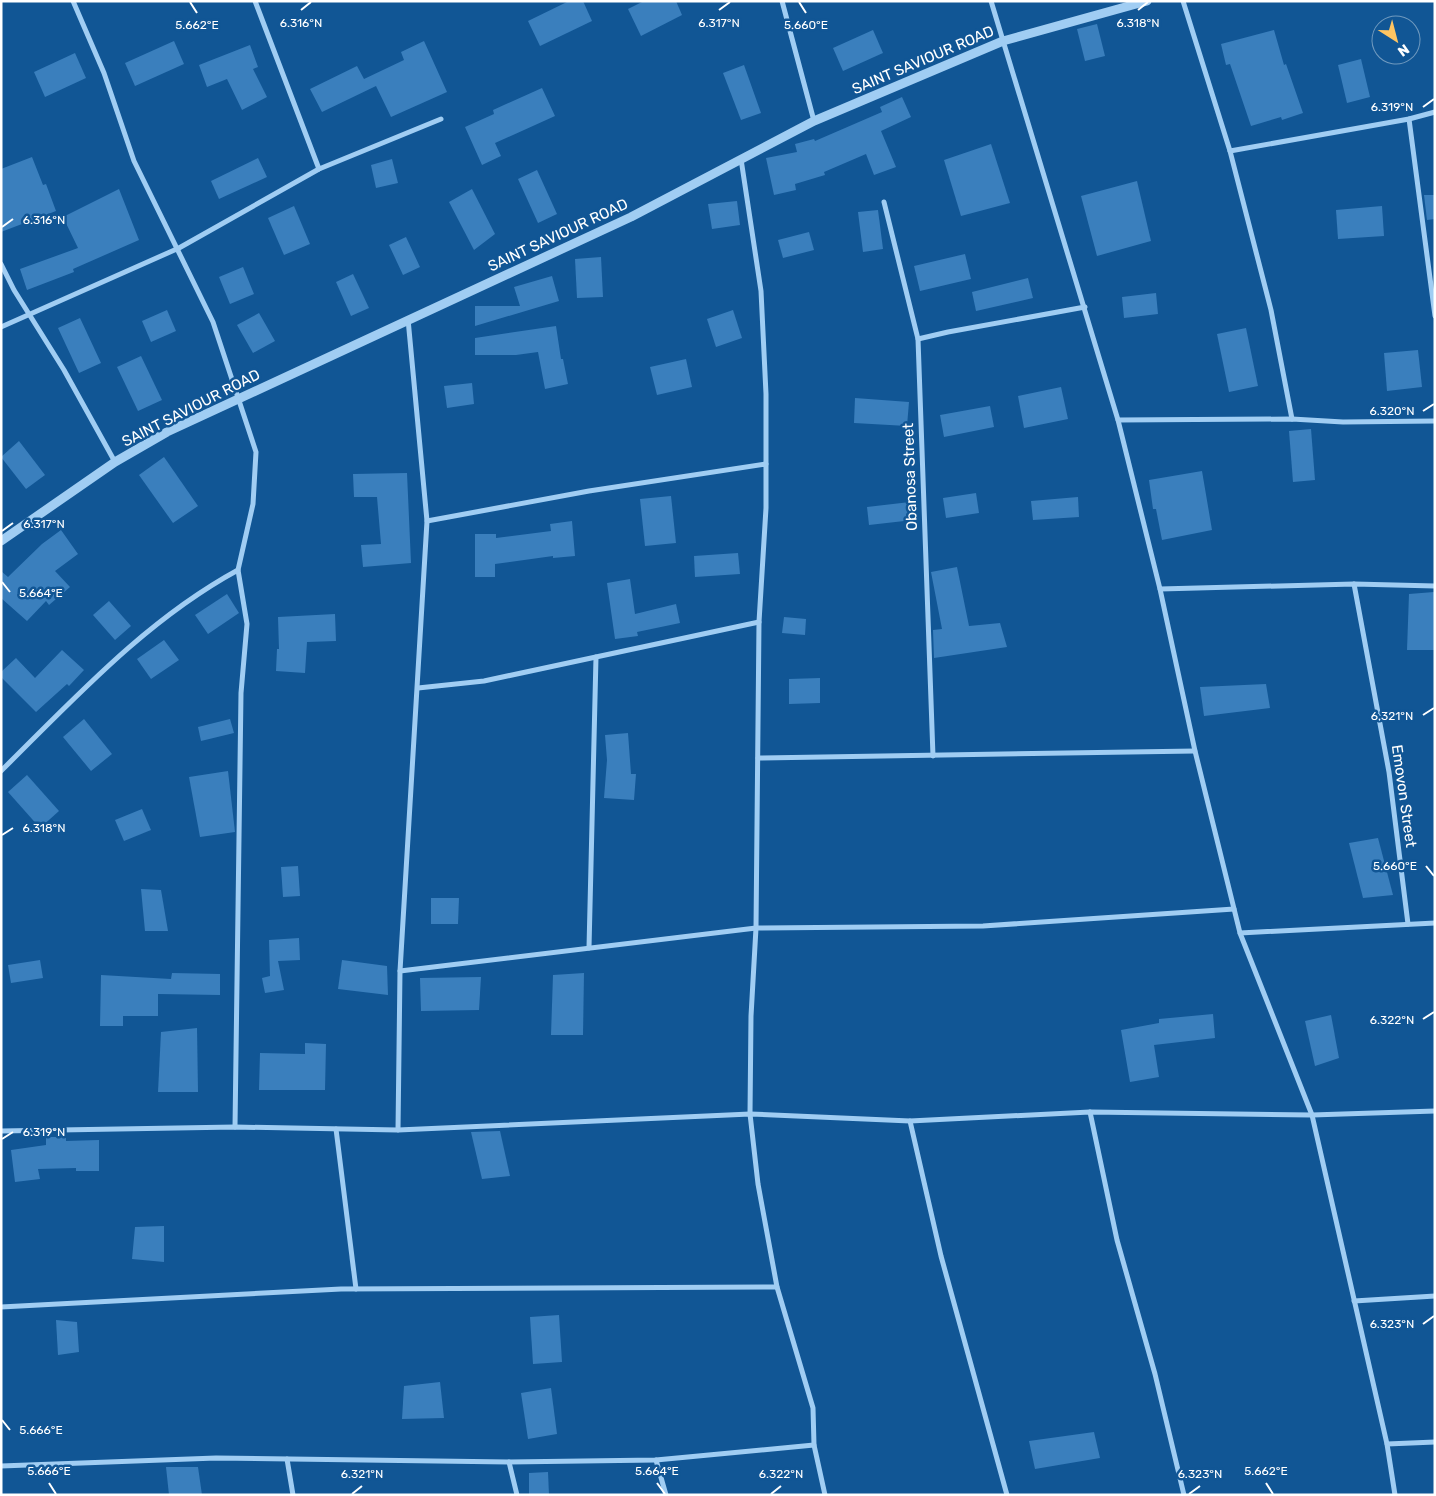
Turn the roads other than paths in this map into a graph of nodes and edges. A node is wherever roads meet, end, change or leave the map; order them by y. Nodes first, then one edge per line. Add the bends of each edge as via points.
1 (73, 1) edge
2 (256, 1) edge
3 (782, 1) edge
4 (991, 1) edge
5 (1147, 1) edge
6 (1183, 1) edge
7 (1003, 41) junction
8 (1435, 112) edge
9 (442, 119) dead end
10 (1409, 119) junction
11 (814, 121) junction
12 (1230, 151) junction
13 (741, 158) junction
14 (319, 170) junction
15 (884, 202) dead end
16 (178, 248) junction
17 (1, 264) edge
18 (1085, 307) junction
19 (29, 314) junction
20 (1435, 316) edge
21 (408, 319) junction
22 (1, 327) edge
23 (918, 340) junction
24 (238, 398) junction
25 (1292, 418) junction
26 (1118, 420) junction
27 (1435, 421) edge
28 (115, 462) junction
29 (766, 464) junction
30 (427, 521) junction
31 (1, 541) edge
32 (238, 570) junction
33 (1354, 584) junction
34 (1435, 586) edge
35 (1160, 589) junction
36 (759, 622) junction
37 (596, 657) junction
38 (418, 688) junction
39 (1195, 751) junction
40 (933, 756) junction
41 (758, 758) junction
42 (1, 771) edge
43 (1234, 909) junction
44 (1435, 923) edge
45 (1408, 924) junction
46 (756, 928) junction
47 (1240, 933) junction
48 (589, 948) junction
49 (400, 971) junction
50 (1435, 1111) edge
51 (1090, 1112) junction
52 (750, 1114) junction
53 (1312, 1115) junction
54 (910, 1121) junction
55 (235, 1126) junction
56 (336, 1129) junction
57 (398, 1130) junction
58 (1, 1131) edge
59 (777, 1287) junction
60 (356, 1289) junction
61 (1435, 1296) edge
62 (1354, 1300) junction
63 (1, 1307) edge
64 (1435, 1442) edge
65 (1387, 1444) junction
66 (814, 1445) junction
67 (287, 1459) junction
68 (656, 1460) junction
69 (509, 1462) junction
70 (1, 1466) edge
71 (293, 1495) edge
72 (517, 1495) edge
73 (666, 1495) edge
74 (826, 1495) edge
75 (1007, 1495) edge
76 (1184, 1495) edge
77 (1395, 1495) edge

1 - 16 street via 104,73 134,161
2 - 14 street
3 - 11 street
4 - 7 street
5 - 7 street, SAINT SAVIOUR ROAD
6 - 12 street
7 - 11 street, SAINT SAVIOUR ROAD
7 - 18 street
8 - 10 street
9 - 14 street
10 - 12 street
10 - 20 street
11 - 13 street, SAINT SAVIOUR ROAD
12 - 25 street via 1272,310
13 - 21 street, SAINT SAVIOUR ROAD via 631,217
13 - 29 street via 761,291
14 - 16 street
15 - 23 street, Obanosa Street
16 - 19 street
16 - 24 street via 213,322
17 - 19 street
18 - 23 street
18 - 26 street
19 - 22 street
19 - 28 street
21 - 24 street, SAINT SAVIOUR ROAD
21 - 30 street
23 - 40 street, Obanosa Street
24 - 28 street, SAINT SAVIOUR ROAD via 167,432
24 - 32 street via 256,452 253,504
25 - 26 street
25 - 27 street via 1343,422
26 - 35 street
28 - 31 street, SAINT SAVIOUR ROAD
29 - 30 street via 589,491
29 - 36 street
30 - 38 street
32 - 42 street via 212,584 159,622 104,669
32 - 55 street via 247,624 241,693
33 - 34 street
33 - 35 street
33 - 45 street, Emovon Street via 1389,772
35 - 39 street
36 - 37 street
36 - 41 street
37 - 38 street via 484,681
37 - 48 street
38 - 49 street
39 - 40 street
39 - 43 street
40 - 41 street
41 - 46 street
43 - 46 street via 983,926
43 - 47 street
44 - 45 street
45 - 47 street
46 - 48 street
46 - 52 street
47 - 53 street
48 - 49 street
49 - 57 street
50 - 53 street
51 - 53 street
51 - 54 street
51 - 76 street via 1118,1240
52 - 54 street
52 - 57 street
52 - 59 street via 758,1184
53 - 62 street
54 - 75 street via 941,1256
55 - 56 street
55 - 58 street
56 - 57 street
56 - 60 street
59 - 60 street
59 - 66 street via 813,1408
60 - 63 street
61 - 62 street
62 - 65 street
64 - 65 street
65 - 77 street
66 - 68 street
66 - 74 street
67 - 69 street
67 - 70 street via 216,1458
67 - 71 street
68 - 69 street
68 - 73 street
69 - 72 street

